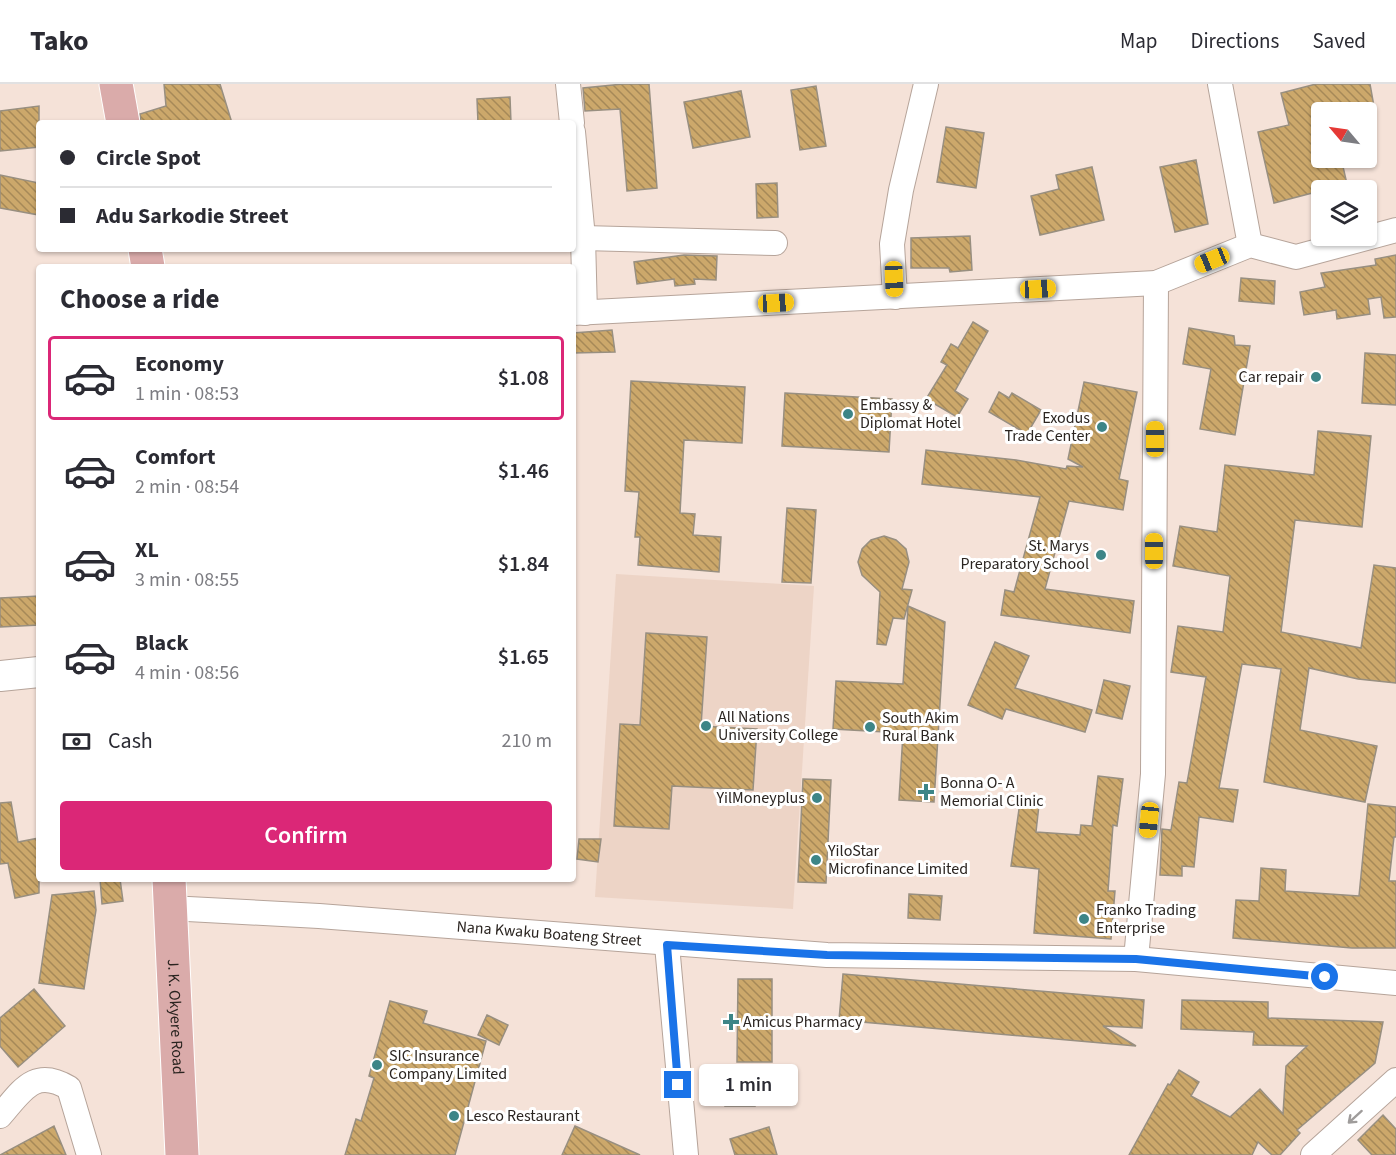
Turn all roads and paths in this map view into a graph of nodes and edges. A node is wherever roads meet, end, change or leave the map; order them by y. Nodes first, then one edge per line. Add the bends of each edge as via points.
1 (116, 84) edge
2 (568, 84) edge
3 (926, 84) edge
4 (1220, 84) edge
5 (122, 120) edge
6 (572, 120) edge
7 (576, 164) edge
8 (1396, 230) edge
9 (583, 238) junction
10 (775, 243) dead end
11 (1250, 245) junction
12 (1156, 283) junction
13 (895, 297) junction
14 (579, 313) edge
15 (36, 672) edge
16 (0, 676) edge
17 (169, 894) edge
18 (667, 945) junction
19 (1136, 959) junction
20 (1396, 983) edge
21 (1396, 1080) edge
22 (0, 1116) edge
23 (89, 1155) edge
24 (182, 1155) edge
25 (686, 1155) edge
26 (1313, 1155) edge

1 - 5 main road
2 - 6 street
3 - 13 street via 892,244
4 - 11 street
7 - 9 street
8 - 11 street via 1296,257
9 - 10 street
9 - 14 street
11 - 12 street
12 - 13 street
12 - 19 street via 1154,774
13 - 14 street
15 - 16 street
17 - 18 street, Nana Kwaku Boateng Street via 319,915
17 - 24 main road, J. K. Okyere Road
18 - 19 street, Nana Kwaku Boateng Street via 827,955
18 - 25 street
19 - 20 street, Nana Kwaku Boateng Street
21 -> 26 street
22 - 23 street via 30,1083 56,1081 69,1088

